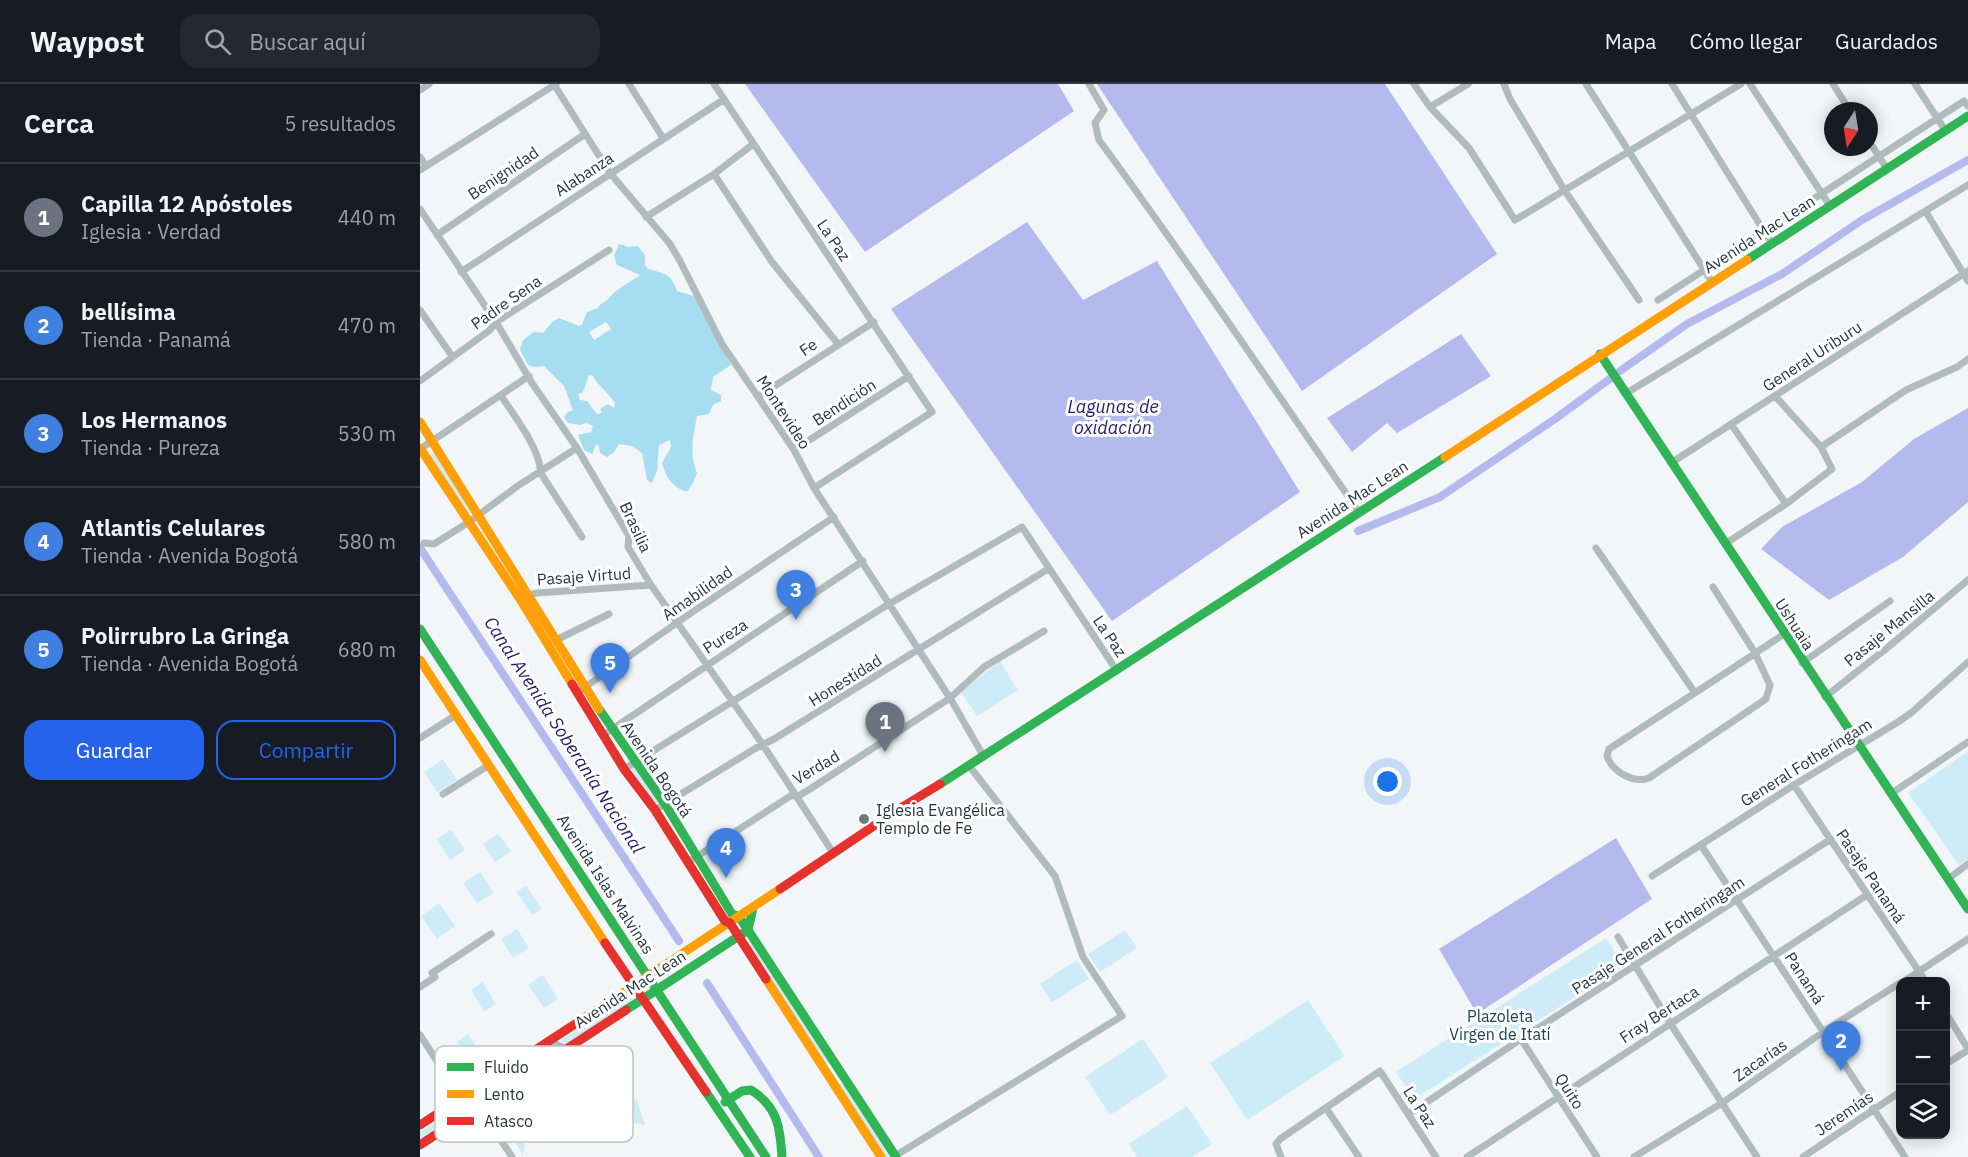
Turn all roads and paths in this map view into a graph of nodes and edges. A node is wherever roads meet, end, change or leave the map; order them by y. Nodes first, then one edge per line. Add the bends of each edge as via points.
1 (429, 84) edge
2 (629, 84) edge
3 (714, 84) edge
4 (1089, 84) edge
5 (1414, 84) edge
6 (1468, 84) edge
7 (1504, 84) edge
8 (1586, 84) edge
9 (1672, 84) edge
10 (1741, 84) edge
11 (1750, 84) edge
12 (1833, 84) edge
13 (1915, 84) edge
14 (555, 85) edge
15 (545, 87) edge
16 (420, 90) edge
17 (723, 100) junction
18 (1844, 102) edge
19 (1968, 106) edge
20 (1430, 107) junction
21 (1690, 113) junction
22 (1968, 116) edge
23 (1937, 118) junction
24 (1945, 130) junction
25 (585, 134) junction
26 (663, 138) junction
27 (753, 145) junction
28 (1630, 152) junction
29 (1879, 156) junction
30 (420, 157) edge
31 (423, 168) edge
32 (1887, 169) junction
33 (610, 173) junction
34 (714, 174) junction
35 (1968, 185) edge
36 (1564, 191) junction
37 (1822, 194) junction
38 (1830, 206) junction
39 (420, 209) edge
40 (1926, 212) junction
41 (645, 217) junction
42 (1764, 231) junction
43 (437, 235) junction
44 (1772, 243) junction
45 (609, 250) dead end
46 (1705, 270) junction
47 (460, 272) junction
48 (1966, 273) edge
49 (1968, 281) edge
50 (1712, 282) junction
51 (1639, 300) dead end
52 (1658, 300) dead end
53 (420, 310) edge
54 (496, 322) junction
55 (874, 322) junction
56 (838, 344) junction
57 (1600, 354) junction
58 (452, 356) junction
59 (1968, 359) edge
60 (529, 376) junction
61 (909, 376) junction
62 (420, 381) edge
63 (1625, 394) junction
64 (501, 396) junction
65 (759, 396) junction
66 (1775, 396) junction
67 (420, 422) edge
68 (1731, 424) junction
69 (432, 441) junction
70 (1821, 447) junction
71 (578, 448) junction
72 (420, 449) edge
73 (794, 450) junction
74 (1671, 463) junction
75 (540, 472) junction
76 (814, 488) junction
77 (1786, 504) junction
78 (1359, 513) junction
79 (478, 515) junction
80 (834, 517) junction
81 (469, 522) junction
82 (582, 537) dead end
83 (424, 543) dead end
84 (1725, 544) junction
85 (1596, 548) dead end
86 (863, 561) junction
87 (1048, 569) junction
88 (1968, 580) edge
89 (651, 585) junction
90 (1713, 587) dead end
91 (524, 597) junction
92 (1890, 601) dead end
93 (889, 604) junction
94 (609, 614) dead end
95 (677, 623) junction
96 (420, 629) edge
97 (1044, 631) dead end
98 (1784, 634) junction
99 (556, 640) junction
100 (918, 650) junction
101 (1755, 653) junction
102 (420, 660) edge
103 (1968, 662) edge
104 (1802, 663) junction
105 (707, 664) junction
106 (1117, 671) junction
107 (586, 686) junction
108 (577, 693) junction
109 (1695, 693) junction
110 (1825, 696) junction
111 (951, 698) junction
112 (734, 702) junction
113 (456, 715) junction
114 (608, 732) junction
115 (420, 738) edge
116 (1968, 742) edge
117 (1859, 744) junction
118 (763, 745) junction
119 (984, 757) junction
120 (634, 762) junction
121 (489, 765) junction
122 (970, 767) junction
123 (624, 769) junction
124 (1794, 785) junction
125 (1892, 793) junction
126 (443, 794) dead end
127 (797, 797) junction
128 (665, 804) junction
129 (655, 810) junction
130 (1831, 839) junction
131 (1701, 845) junction
132 (834, 854) junction
133 (692, 859) junction
134 (1968, 864) edge
135 (1652, 876) dead end
136 (1948, 879) junction
137 (1867, 895) junction
138 (1737, 900) junction
139 (753, 908) junction
140 (1968, 909) edge
141 (739, 917) junction
142 (730, 923) junction
143 (748, 930) junction
144 (491, 934) dead end
145 (738, 936) junction
146 (1618, 937) dead end
147 (1968, 939) edge
148 (1774, 955) junction
149 (1635, 966) junction
150 (1919, 971) junction
151 (648, 976) junction
152 (1910, 977) edge
153 (1923, 977) edge
154 (634, 985) junction
155 (1896, 986) edge
156 (420, 987) edge
157 (657, 988) junction
158 (643, 999) junction
159 (1950, 1020) edge
160 (1671, 1023) junction
161 (1823, 1032) junction
162 (420, 1035) edge
163 (1521, 1039) junction
164 (549, 1041) junction
165 (541, 1046) edge
166 (560, 1046) edge
167 (571, 1046) edge
168 (1968, 1049) edge
169 (435, 1058) edge
170 (1950, 1061) edge
171 (840, 1070) junction
172 (830, 1077) junction
173 (1896, 1095) edge
174 (1558, 1097) junction
175 (728, 1099) junction
176 (1722, 1103) junction
177 (718, 1108) junction
178 (1326, 1108) junction
179 (1874, 1109) junction
180 (1409, 1114) junction
181 (435, 1115) edge
182 (420, 1125) edge
183 (435, 1134) edge
184 (502, 1142) edge
185 (420, 1144) edge
186 (1278, 1151) edge
187 (895, 1156) edge
188 (512, 1157) edge
189 (750, 1157) edge
190 (766, 1157) edge
191 (782, 1157) edge
192 (881, 1157) edge
193 (1271, 1157) edge
194 (1359, 1157) edge
195 (1436, 1157) edge
196 (1467, 1157) edge
197 (1596, 1157) edge
198 (1634, 1157) edge
199 (1757, 1157) edge
200 (1803, 1157) edge
201 (1905, 1157) edge

1 - 16 street
2 - 26 street
3 - 17 street, La Paz
4 - 78 street via 1104,111 1095,123 1099,140
5 - 20 street
6 - 20 street
7 - 36 street
8 - 28 street
9 - 21 street
10 - 21 street
11 - 37 street
12 - 18 street
13 - 23 street
14 - 15 street
14 - 25 street, Montevideo
15 - 31 street
17 - 26 street, Alabanza
17 - 27 street, La Paz
19 - 23 street via 1964,101
20 - 36 street via 1469,147 1515,220
21 - 28 street
21 - 42 street
22 - 24 main road, Avenida Mac Lean
23 - 24 street
23 - 29 street
24 - 32 main road, Avenida Mac Lean
25 - 33 street, Montevideo
25 - 43 street, Benignidad
26 - 33 street, Alabanza
27 - 34 street
27 - 55 street, La Paz
28 - 36 street
28 - 46 street
29 - 32 street
29 - 37 street
30 - 31 street
32 - 38 main road, Avenida Mac Lean
33 - 41 street, Montevideo
33 - 47 street, Alabanza
34 - 41 street
34 - 56 street via 772,262
35 - 40 street
36 - 51 street
37 - 38 street
37 - 42 street
38 - 44 main road, Avenida Mac Lean
39 - 43 street, Brasilia
40 - 48 street
40 - 63 street
41 - 65 street, Montevideo via 670,244 722,344
42 - 44 street
42 - 46 street
43 - 47 street, Brasilia
44 - 50 main road, Avenida Mac Lean
45 - 54 street, Padre Sena
46 - 50 street
46 - 52 street
47 - 54 street, Brasilia
48 - 49 street
48 - 66 street, General Uriburu
50 - 57 main road, Avenida Mac Lean
53 - 58 street
54 - 58 street, Padre Sena
54 - 60 street, Brasilia
55 - 56 street, Fe
55 - 61 street, La Paz
56 - 65 street, Fe
57 - 63 main road, Ushuaia
57 - 78 main road, Avenida Mac Lean
58 - 62 street, Padre Sena
59 - 70 street via 1906,390
60 - 64 street
60 - 71 street, Brasilia
61 - 73 street, Bendición
61 - 76 street, La Paz via 932,412
63 - 74 main road, Ushuaia
64 - 69 street
64 - 75 street via 526,432
65 - 73 street, Montevideo
66 - 68 street, General Uriburu
66 - 70 street
67 - 69 main road, Avenida Bogotá
68 - 74 street, General Uriburu
68 - 77 street
69 - 72 street
69 - 79 main road, Avenida Bogotá
70 - 77 street via 1832,469
71 - 75 street
71 - 89 street, Brasilia via 629,537 628,547
72 - 81 main road, Avenida Bogotá
73 - 76 street, Montevideo
74 - 84 main road, Ushuaia
75 - 79 street
75 - 82 street
76 - 80 street, Montevideo
77 - 84 street
78 - 106 main road, Avenida Mac Lean
79 - 81 street
79 - 91 main road, Avenida Bogotá
80 - 86 street, Montevideo
80 - 95 street, Amabilidad
81 - 83 street via 434,544
81 - 91 main road, Avenida Bogotá
84 - 98 main road, Ushuaia
85 - 109 street
86 - 93 street, Montevideo
86 - 105 street, Pureza
87 - 93 street, La Paz via 1022,527
87 - 100 street, Honestidad
87 - 106 street, La Paz
88 - 110 street, Pasaje Mansilla
89 - 91 street, Pasaje Virtud
89 - 95 street, Brasilia
90 - 101 street
91 - 99 main road, Avenida Bogotá
91 - 108 main road, Avenida Bogotá
92 - 104 street
93 - 100 street, Montevideo
93 - 112 street
94 - 99 street
95 - 105 street, Brasilia
95 - 107 street, Amabilidad
96 - 151 main road, Avenida Islas Malvinas
97 - 111 street, Verdad via 984,667
98 - 101 street
98 - 104 main road, Ushuaia
99 - 107 main road, Avenida Bogotá
100 - 111 street, Montevideo
100 - 118 street, Honestidad
101 - 109 street
101 - 109 street via 1770,685 1766,699 1649,778 1627,777 1609,763 1609,749
102 - 113 main road, Avenida Islas Malvinas
103 - 117 street, General Fotheringam via 1911,713
104 - 110 main road, Ushuaia
105 - 112 street, Brasilia
105 - 114 street, Pureza
106 - 119 main road, Avenida Mac Lean
107 - 108 street, Amabilidad
107 - 114 main road, Avenida Bogotá
108 - 114 main road, Avenida Bogotá
110 - 117 main road, Ushuaia
111 - 119 street, Montevideo
111 - 127 street, Verdad
112 - 118 street, Brasilia
112 - 120 street
113 - 115 street
113 - 121 main road, Avenida Islas Malvinas
114 - 120 main road, Avenida Bogotá
114 - 123 main road, Avenida Bogotá
116 - 125 street
117 - 124 street, General Fotheringam
117 - 125 main road, Ushuaia
118 - 127 street, Brasilia
118 - 128 street, Honestidad
119 - 122 main road, Avenida Mac Lean
120 - 123 street
120 - 128 main road, Avenida Bogotá
121 - 126 street
121 - 154 main road, Avenida Islas Malvinas
122 - 132 main road, Avenida Mac Lean
122 - 187 street via 1055,876 1083,957 1122,1016
123 - 129 main road, Avenida Bogotá
124 - 130 street, Pasaje Panamá
124 - 131 street, General Fotheringam
125 - 136 main road, Ushuaia
127 - 132 street, Brasilia
127 - 133 street, Verdad via 792,795
128 - 129 street, Honestidad
128 - 133 main road, Avenida Bogotá
129 - 133 main road, Avenida Bogotá
130 - 137 street, Pasaje Panamá
130 - 138 street, Pasaje General Fotheringam
131 - 135 street, General Fotheringam
131 - 138 street, Panamá
132 - 139 main road, Avenida Mac Lean
133 - 141 main road, Avenida Bogotá via 732,914
133 - 142 main road, Avenida Bogotá via 725,921
134 - 136 street
136 - 140 main road, Ushuaia
137 - 148 street, Fray Bertaca
137 - 150 street, Pasaje Panamá
138 - 148 street, Panamá
138 - 149 street, Pasaje General Fotheringam
139 - 141 main road, Avenida Mac Lean
139 - 143 main road
141 - 142 main road, Avenida Mac Lean
141 - 143 main road, Avenida Bogotá
142 - 145 main road, Avenida Bogotá
142 - 151 main road, Avenida Mac Lean
143 - 145 main road, Avenida Mac Lean
143 - 171 main road, Avenida Bogotá
144 - 156 street via 432,973 435,977
145 - 157 main road, Avenida Mac Lean
145 - 172 main road, Avenida Bogotá
146 - 149 street
147 - 150 street, Zacarías
148 - 160 street, Fray Bertaca
148 - 161 street, Panamá
149 - 160 street
149 - 163 street, Pasaje General Fotheringam
150 - 152 street, Zacarías
150 - 153 street, Pasaje Panamá
151 - 154 main road, Avenida Mac Lean
151 - 157 main road, Avenida Islas Malvinas
154 - 158 main road, Avenida Islas Malvinas
154 - 164 main road, Avenida Mac Lean
155 - 161 street, Zacarías
157 - 158 main road, Avenida Mac Lean
157 - 175 main road, Avenida Islas Malvinas
158 - 167 main road, Avenida Mac Lean
158 - 177 main road, Avenida Islas Malvinas
159 - 168 street
160 - 174 street, Fray Bertaca
160 - 176 street
161 - 176 street, Zacarías
161 - 179 street, Panamá
162 - 169 street
163 - 174 street, Quito
163 - 180 street, Pasaje General Fotheringam
164 - 165 main road, Avenida Mac Lean
164 - 166 street
168 - 170 street
171 - 172 main road
171 - 187 main road, Avenida Bogotá
172 - 192 main road, Avenida Bogotá
173 - 179 street, Jeremías
174 - 196 street, Fray Bertaca
174 - 197 street, Quito
175 - 177 main road
175 - 190 main road, Avenida Islas Malvinas
175 - 191 main road via 751,1090 768,1102 777,1118
176 - 198 street, Zacarías
176 - 199 street
177 - 189 main road, Avenida Islas Malvinas
178 - 180 street, La Paz via 1380,1071
178 - 186 street via 1280,1139
178 - 194 street
179 - 200 street, Jeremías
179 - 201 street, Panamá
180 - 195 street, La Paz
181 - 182 main road, Avenida Mac Lean
183 - 185 main road, Avenida Mac Lean
184 - 188 street
186 - 193 street

